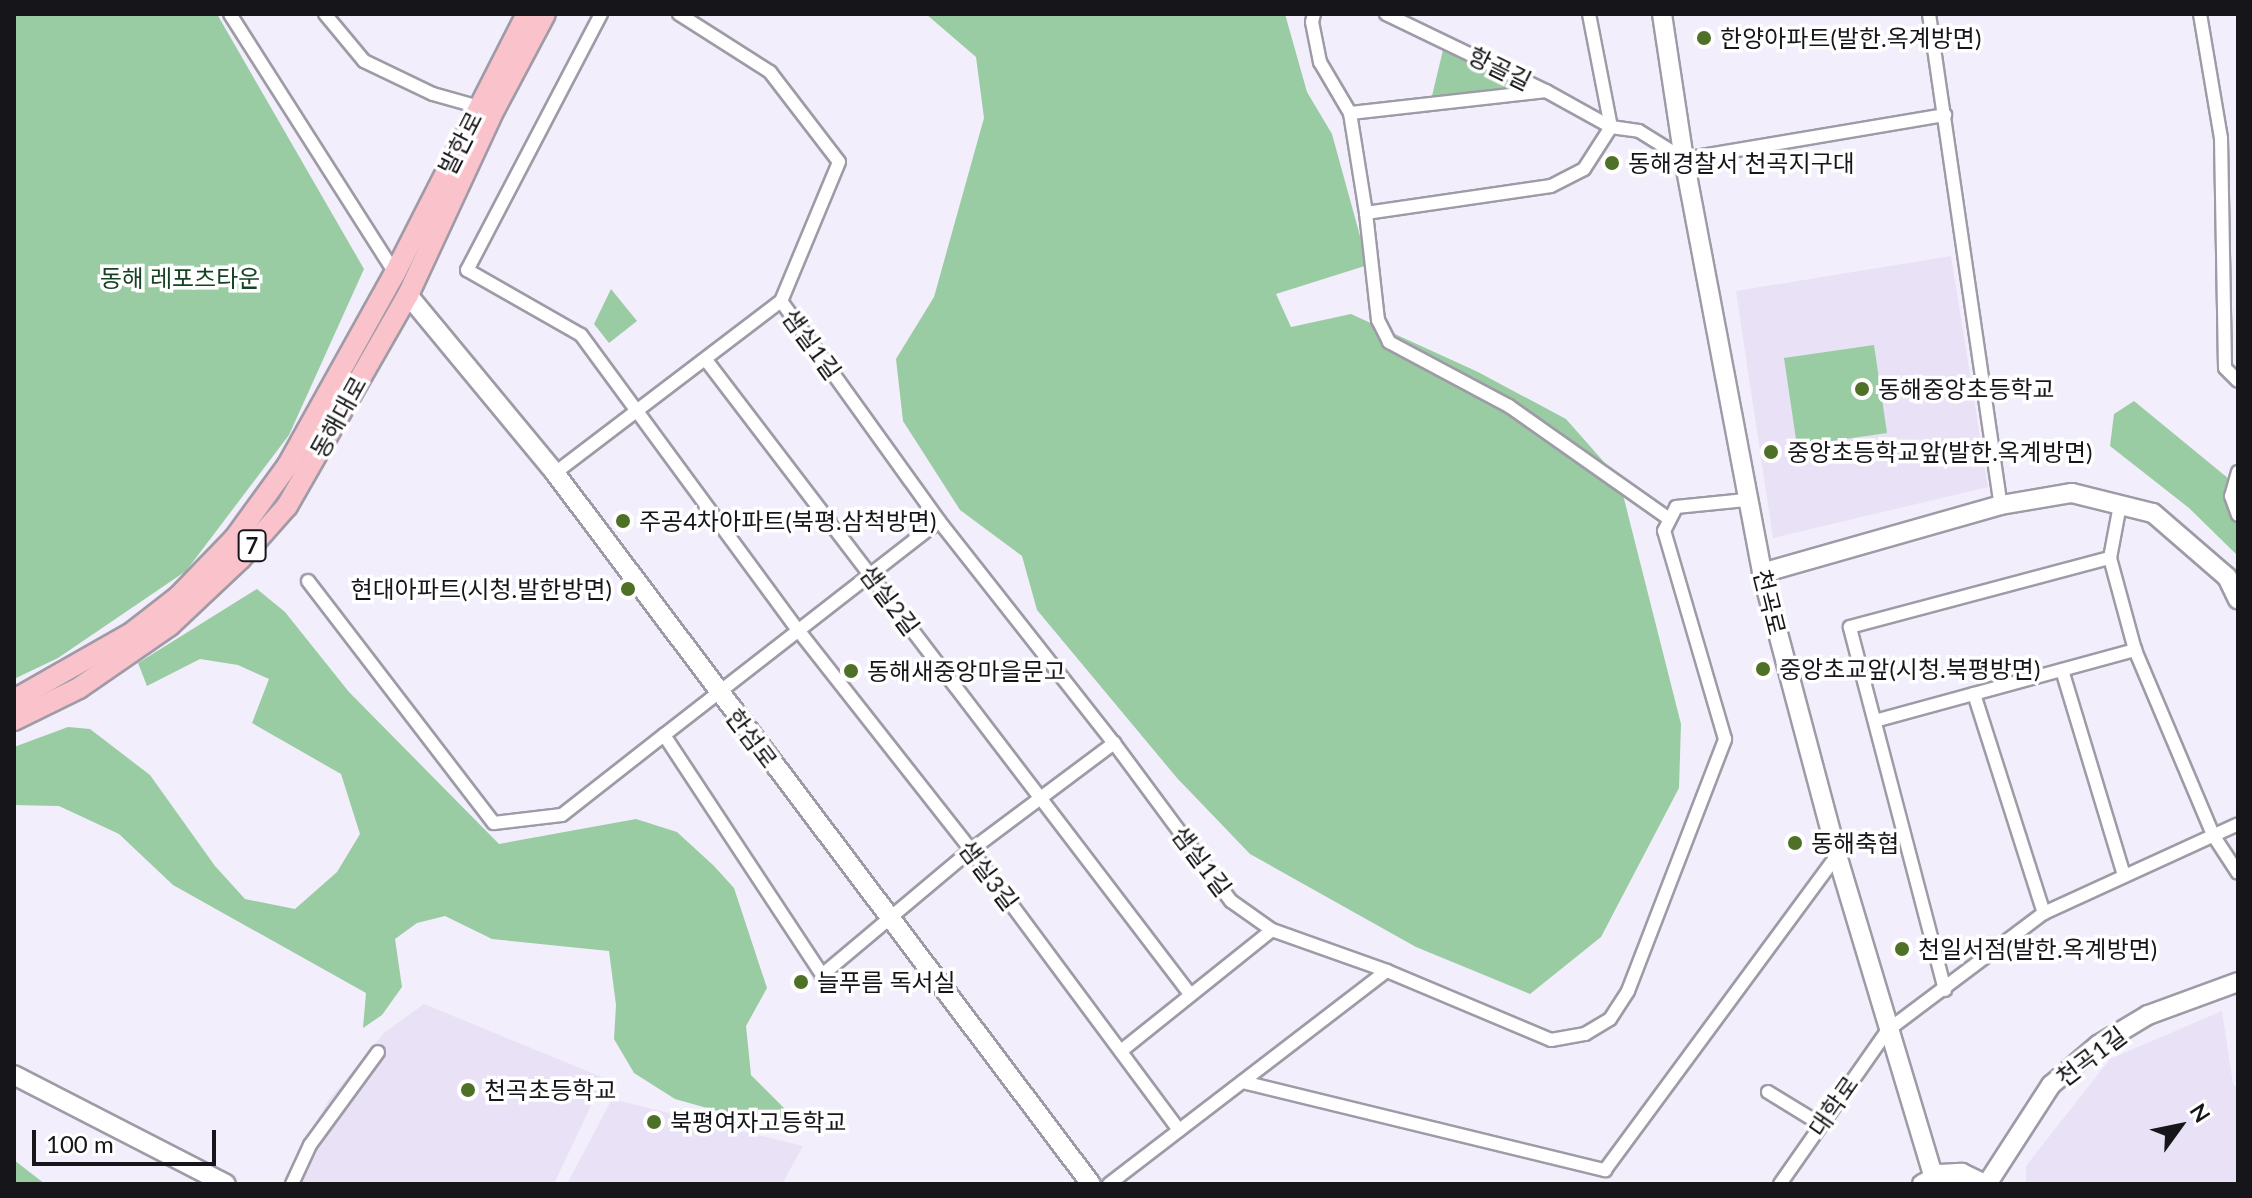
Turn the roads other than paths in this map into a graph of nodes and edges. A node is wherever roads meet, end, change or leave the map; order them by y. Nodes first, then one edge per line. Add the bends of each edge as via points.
1 (230, 14) edge
2 (325, 14) edge
3 (527, 14) edge
4 (545, 14) edge
5 (601, 14) edge
6 (679, 14) edge
7 (1314, 14) edge
8 (1386, 14) edge
9 (1589, 14) edge
10 (1662, 14) edge
11 (1929, 14) edge
12 (2200, 14) edge
13 (1546, 91) junction
14 (479, 107) junction
15 (1350, 113) junction
16 (1945, 115) junction
17 (1611, 127) junction
18 (1684, 159) junction
19 (1366, 213) junction
20 (395, 273) junction
21 (408, 295) junction
22 (781, 301) junction
23 (706, 360) junction
24 (2238, 381) edge
25 (637, 414) junction
26 (2238, 472) edge
27 (555, 473) junction
28 (1746, 500) junction
29 (2001, 505) junction
30 (2120, 505) junction
31 (2238, 515) edge
32 (1669, 519) junction
33 (939, 521) junction
34 (2110, 558) junction
35 (1762, 573) junction
36 (871, 574) junction
37 (308, 581) dead end
38 (2238, 600) edge
39 (798, 630) junction
40 (2135, 650) junction
41 (2062, 670) junction
42 (719, 694) junction
43 (1974, 694) junction
44 (14, 700) edge
45 (14, 720) edge
46 (1875, 721) junction
47 (664, 735) junction
48 (1114, 743) junction
49 (1040, 801) junction
50 (2238, 824) edge
51 (2213, 835) junction
52 (971, 850) junction
53 (1837, 855) junction
54 (2238, 873) edge
55 (2124, 876) junction
56 (2044, 913) junction
57 (887, 918) junction
58 (1272, 930) junction
59 (1387, 971) junction
60 (2238, 982) edge
61 (1945, 990) junction
62 (1190, 994) junction
63 (1888, 1030) junction
64 (1121, 1051) junction
65 (378, 1052) dead end
66 (14, 1075) edge
67 (1243, 1082) junction
68 (1768, 1092) dead end
69 (1820, 1124) junction
70 (1179, 1130) junction
71 (1928, 1181) edge
72 (226, 1184) edge
73 (292, 1184) edge
74 (1091, 1184) edge
75 (1109, 1184) edge
76 (1780, 1184) edge
77 (1986, 1184) edge

1 - 20 street
2 - 14 street via 364,61 433,94
3 - 14 main road, 발한로 / 7
4 - 21 main road, 동해대로 / 7
5 - 25 street, 샘실3길 via 467,270 581,335
6 - 22 street via 770,72 839,162
7 - 15 street via 1320,62
8 - 13 street, 항골길
9 - 17 street
10 - 18 street, 천곡로
11 - 16 street
12 - 24 street via 2221,138 2225,368
13 - 15 street
13 - 17 street, 항골길
14 - 20 main road, 발한로 / 7
15 - 19 street
16 - 18 street
16 - 29 street
17 - 18 street, 항골길 via 1639,131
17 - 19 street via 1584,169 1551,186
18 - 28 street, 천곡로
19 - 32 street via 1378,320 1389,342 1509,406
20 - 21 main road
20 - 44 main road, 동해대로 / 7 via 288,465 235,538 178,597 133,632
21 - 27 street, 한섬로
21 - 45 main road, 동해대로 / 7 via 287,506 240,559 169,626 117,664
22 - 23 street, 샘실1길
22 - 33 street, 샘실1길
23 - 25 street, 샘실1길
23 - 36 street, 샘실2길
25 - 27 street, 샘실1길
25 - 39 street, 샘실3길
26 - 31 street via 2231,496
27 - 42 street, 한섬로
28 - 32 street via 1676,507
28 - 35 street, 천곡로
29 - 30 street via 2072,493
29 - 35 street
30 - 34 street
30 - 38 street via 2153,513 2227,577
32 - 59 street, 샘실1길 via 1664,531 1725,739 1628,991 1610,1019 1585,1034 1551,1040
33 - 36 street
33 - 48 street, 샘실1길
34 - 40 street
34 - 46 street via 1850,627
35 - 53 street, 천곡로
36 - 39 street
36 - 49 street, 샘실2길
37 - 47 street via 494,823 562,815
39 - 42 street
39 - 52 street, 샘실3길
40 - 41 street
40 - 51 street
41 - 43 street
41 - 55 street
42 - 47 street
42 - 57 street, 한섬로
43 - 46 street
43 - 56 street
46 - 61 street
47 - 57 street via 822,975
48 - 49 street
48 - 58 street, 샘실1길 via 1231,901
49 - 52 street
49 - 62 street, 샘실2길
50 - 51 street, 대학로
51 - 54 street
51 - 55 street, 대학로
52 - 57 street
52 - 64 street, 샘실3길
53 - 63 street, 천곡로
53 - 67 street via 1605,1170
55 - 56 street, 대학로
56 - 61 street, 대학로
57 - 74 street, 한섬로
58 - 59 street, 샘실1길
58 - 62 street
59 - 67 street
60 - 77 street, 천곡1길 via 2148,1015 2098,1045 2051,1085
61 - 63 street, 대학로
62 - 64 street
63 - 69 street, 대학로
63 - 71 street, 천곡로
64 - 70 street, 샘실3길
65 - 73 street via 310,1145
66 - 72 street
67 - 70 street
68 - 69 street
69 - 76 street, 대학로
70 - 75 street
71 - 77 street, 천곡로 via 1962,1173

